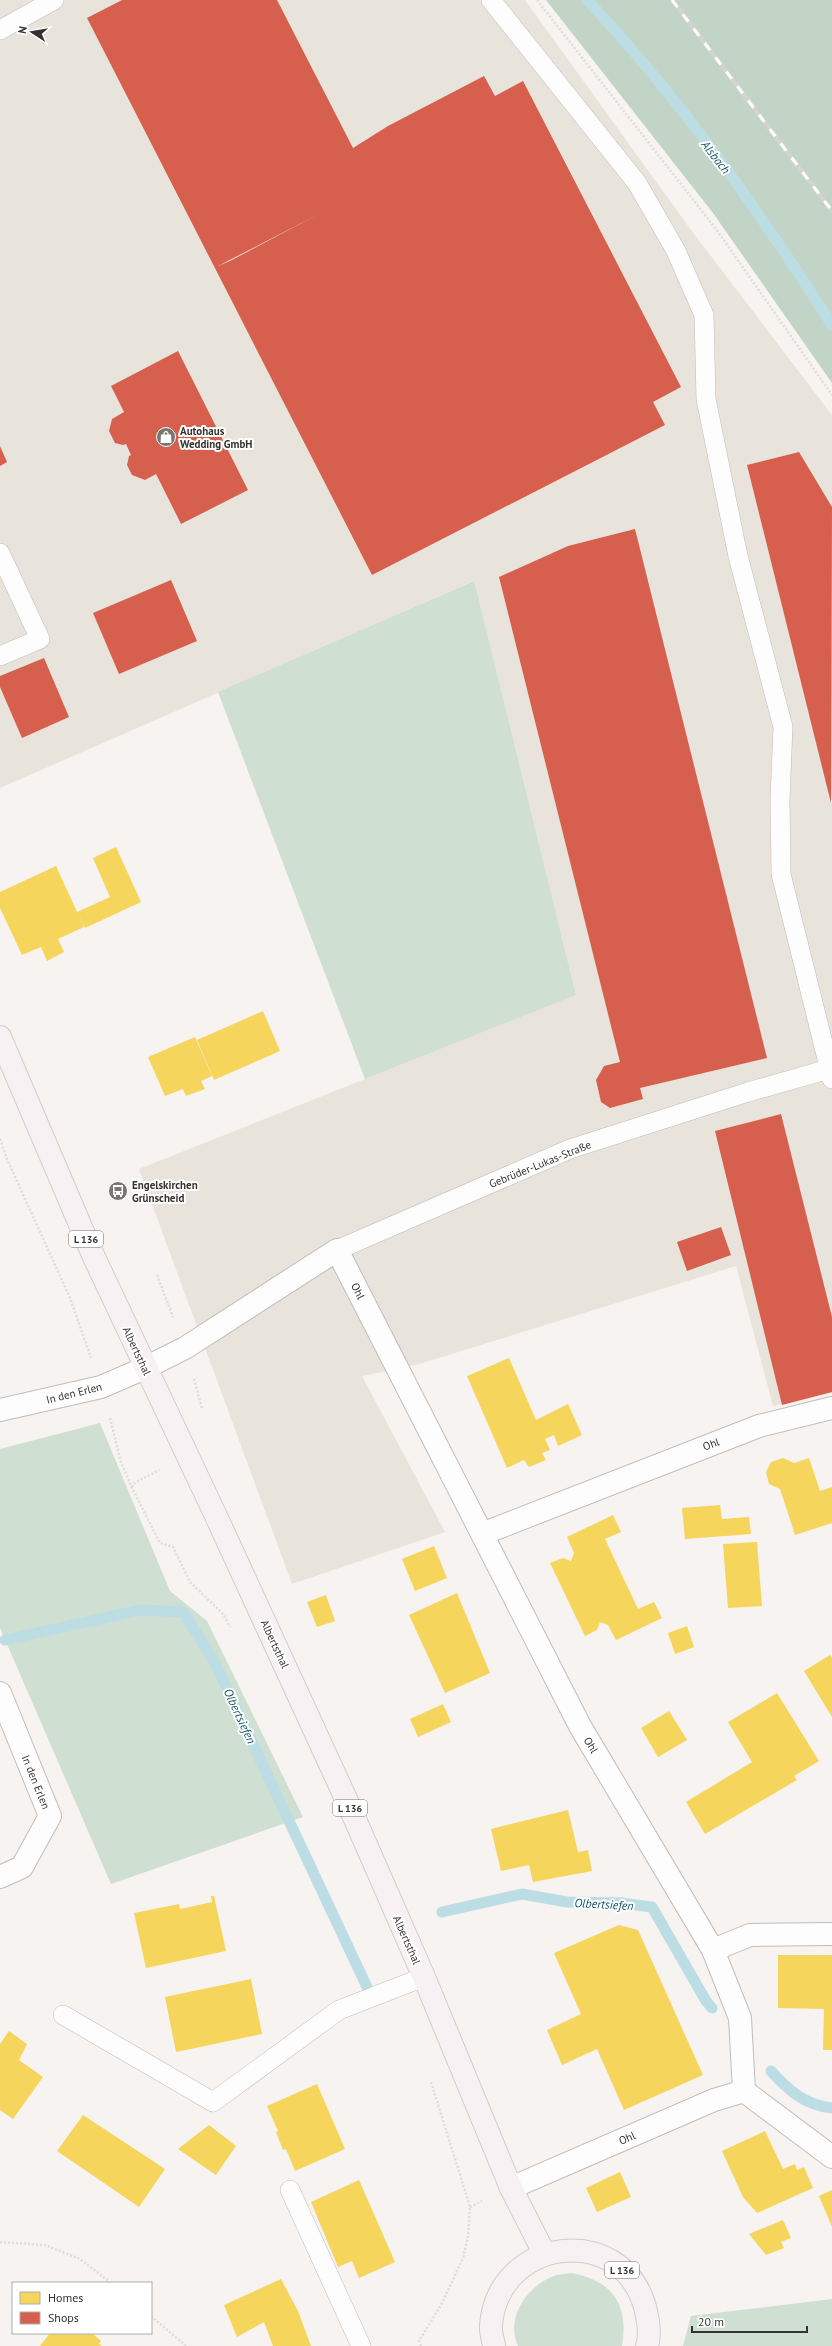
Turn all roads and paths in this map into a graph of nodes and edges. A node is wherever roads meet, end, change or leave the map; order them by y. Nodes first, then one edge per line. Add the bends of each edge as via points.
1 (54, 0) edge
2 (491, 0) edge
3 (536, 0) edge
4 (0, 30) edge
5 (832, 395) edge
6 (0, 553) edge
7 (0, 656) edge
8 (0, 1038) edge
9 (831, 1074) edge
10 (0, 1139) edge
11 (337, 1250) junction
12 (157, 1275) dead end
13 (185, 1348) junction
14 (145, 1368) junction
15 (101, 1387) junction
16 (832, 1408) edge
17 (0, 1410) edge
18 (482, 1534) junction
19 (230, 1628) dead end
20 (0, 1693) edge
21 (0, 1877) edge
22 (832, 1934) edge
23 (713, 1950) junction
24 (424, 1977) junction
25 (63, 2015) dead end
26 (430, 2081) dead end
27 (744, 2091) junction
28 (832, 2157) edge
29 (511, 2188) junction
30 (290, 2190) dead end
31 (0, 2242) edge
32 (544, 2253) junction
33 (110, 2282) edge
34 (152, 2317) edge
35 (186, 2346) edge
36 (361, 2346) edge
37 (421, 2346) edge
38 (494, 2346) edge
39 (647, 2346) edge

1 - 4 lane
2 - 9 lane via 637,183 676,250 704,315 706,399 738,556 783,727 780,800 781,874
3 - 5 path via 716,229
6 - 7 lane via 40,639
8 - 14 main road, Albertsthal / L 136 via 81,1229
9 - 11 lane, Gebrüder-Lukas-Straße via 748,1092 570,1149
10 - 15 path via 70,1298
11 - 13 street
11 - 18 street, Ohl
12 - 13 path
13 - 14 street
14 - 15 street, In den Erlen
14 - 24 main road, Albertsthal / L 136 via 328,1758
15 - 17 street, In den Erlen
15 - 19 path via 121,1462 160,1543 173,1547 190,1582 224,1615
16 - 18 street, Ohl via 759,1426
18 - 23 street, Ohl via 580,1726
20 - 21 street, In den Erlen via 50,1816 22,1867
22 - 23 street via 750,1935
23 - 27 street, Ohl via 740,2018
24 - 25 lane via 339,2010 213,2102
24 - 29 main road, Albertsthal / L 136
26 - 37 path via 470,2207 468,2237 463,2258 441,2305 419,2341
27 - 28 street
27 - 29 street, Ohl via 714,2100
29 - 32 main road, Albertsthal / L 136
30 - 36 lane
31 - 33 path via 45,2245 80,2259
32 - 38 main road, L 136 via 516,2270 498,2295 491,2326
32 - 39 main road, L 136 via 567,2249 590,2252 612,2261 630,2277 642,2297 648,2320
34 - 35 path

